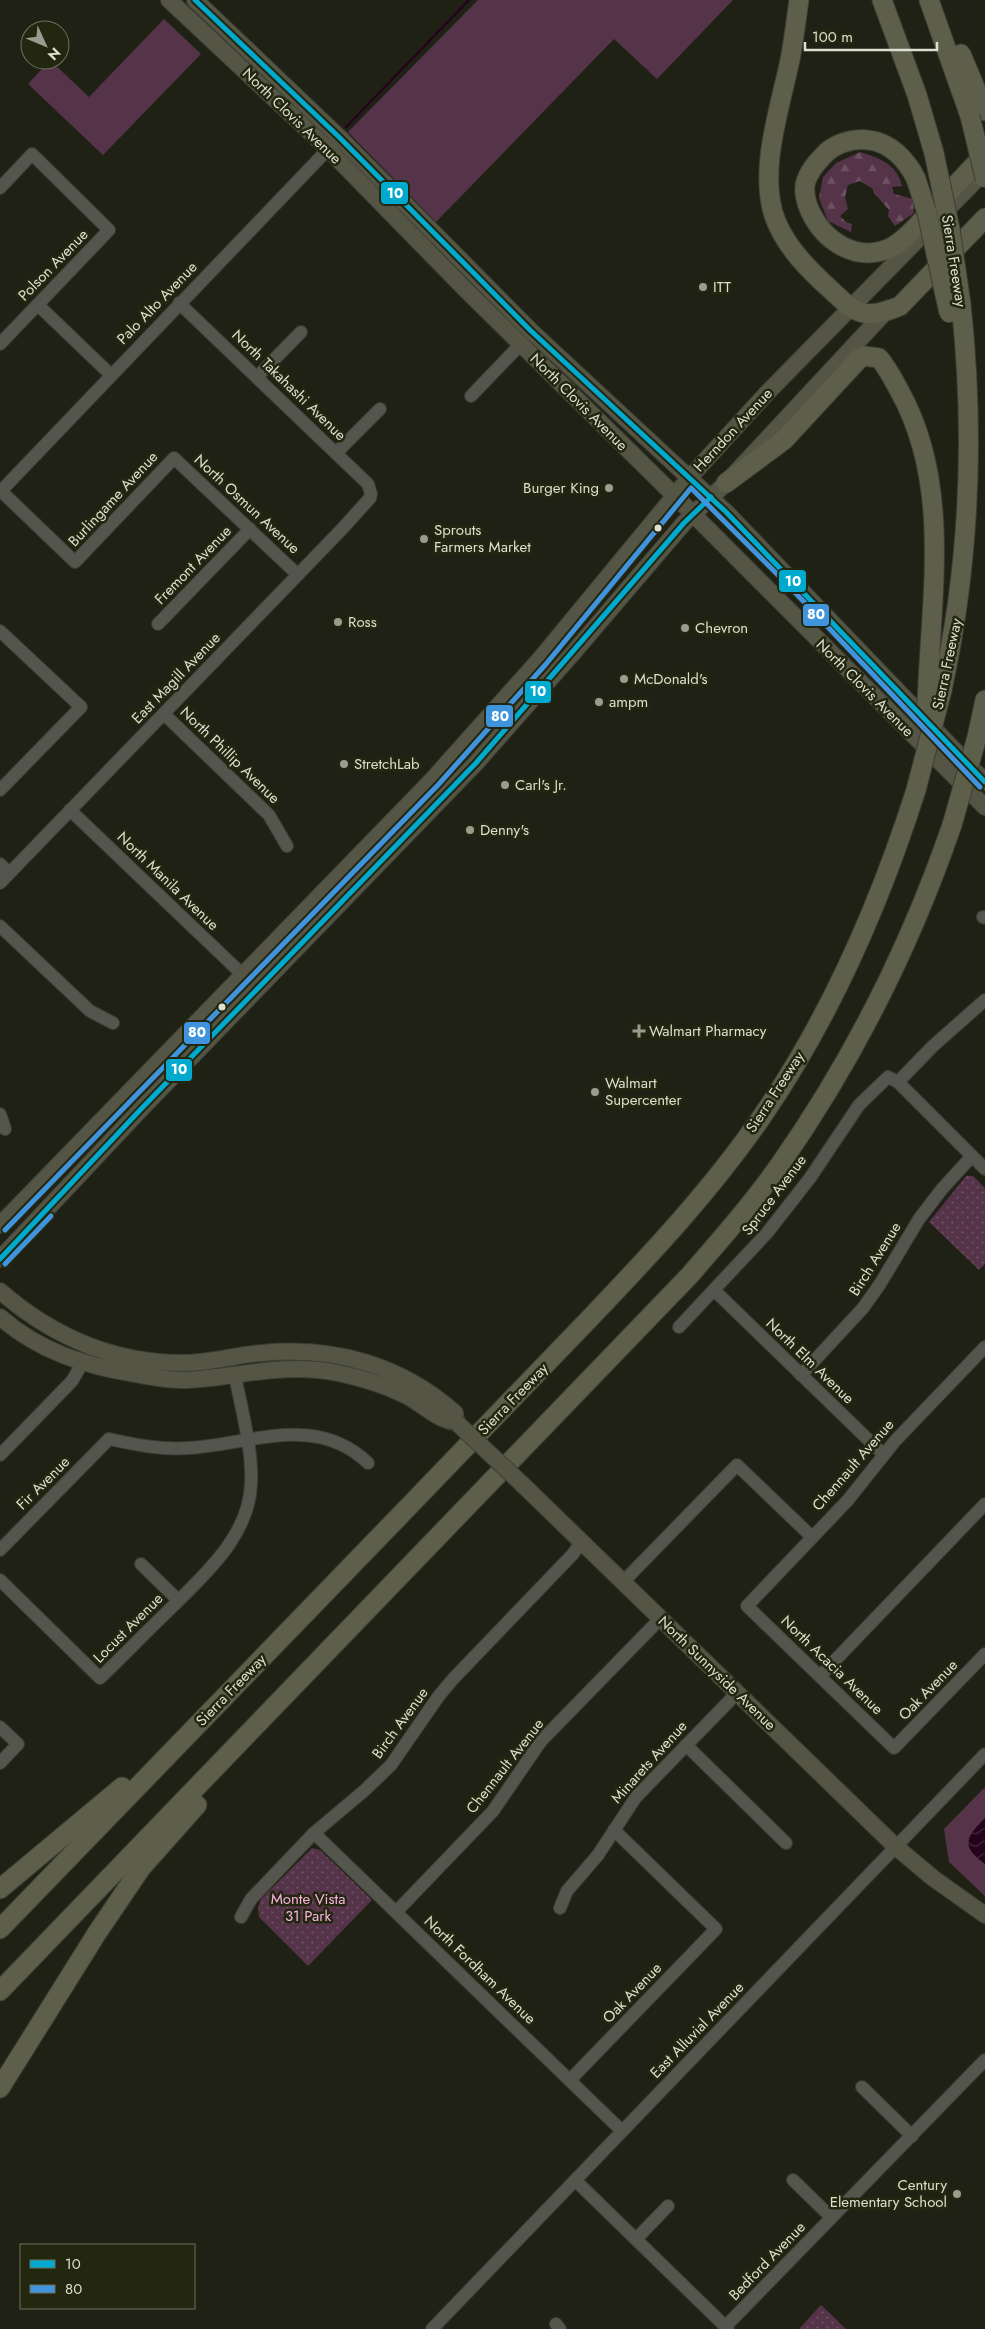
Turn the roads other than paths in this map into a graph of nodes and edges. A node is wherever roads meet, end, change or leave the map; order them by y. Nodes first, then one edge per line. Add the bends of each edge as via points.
1 (169, 0) edge
2 (195, 0) edge
3 (799, 0) edge
4 (882, 0) edge
5 (929, 0) edge
6 (937, 0) edge
7 (979, 111) edge
8 (333, 143) junction
9 (985, 154) edge
10 (985, 171) edge
11 (985, 178) edge
12 (0, 188) edge
13 (985, 207) edge
14 (985, 218) edge
15 (179, 303) junction
16 (38, 305) junction
17 (955, 308) junction
18 (851, 309) junction
19 (884, 312) junction
20 (301, 332) dead end
21 (0, 344) edge
22 (521, 344) junction
23 (111, 375) junction
24 (257, 377) junction
25 (471, 396) dead end
26 (608, 401) junction
27 (380, 409) dead end
28 (336, 453) junction
29 (174, 458) joint
30 (690, 478) junction
31 (726, 483) junction
32 (0, 491) edge
33 (371, 494) joint
34 (675, 496) junction
35 (711, 497) junction
36 (693, 514) junction
37 (250, 529) junction
38 (298, 575) junction
39 (771, 594) junction
40 (590, 597) junction
41 (158, 624) dead end
42 (1, 635) edge
43 (853, 644) junction
44 (845, 669) junction
45 (935, 686) junction
46 (985, 700) edge
47 (501, 704) junction
48 (164, 714) junction
49 (515, 720) junction
50 (981, 728) edge
51 (937, 732) junction
52 (985, 782) edge
53 (0, 790) edge
54 (985, 807) edge
55 (70, 810) junction
56 (430, 811) junction
57 (287, 846) dead end
58 (358, 856) junction
59 (5, 868) edge
60 (0, 883) edge
61 (0, 926) edge
62 (243, 975) junction
63 (254, 993) junction
64 (985, 1000) edge
65 (114, 1022) dead end
66 (893, 1080) junction
67 (142, 1108) junction
68 (0, 1114) edge
69 (5, 1129) dead end
70 (972, 1156) junction
71 (985, 1169) edge
72 (0, 1225) edge
73 (0, 1259) edge
74 (0, 1291) edge
75 (715, 1291) junction
76 (0, 1318) edge
77 (679, 1328) dead end
78 (985, 1348) edge
79 (356, 1360) junction
80 (83, 1362) junction
81 (204, 1362) junction
82 (313, 1369) junction
83 (235, 1375) junction
84 (801, 1375) junction
85 (428, 1390) junction
86 (456, 1422) junction
87 (246, 1439) junction
88 (883, 1454) junction
89 (0, 1455) edge
90 (368, 1463) dead end
91 (985, 1504) edge
92 (811, 1536) junction
93 (581, 1542) junction
94 (0, 1550) edge
95 (141, 1564) dead end
96 (0, 1580) edge
97 (622, 1582) junction
98 (178, 1600) junction
99 (747, 1606) joint
100 (660, 1619) junction
101 (330, 1647) junction
102 (985, 1654) edge
103 (820, 1676) junction
104 (737, 1693) junction
105 (0, 1726) edge
106 (182, 1740) junction
107 (686, 1745) junction
108 (894, 1748) joint
109 (985, 1754) edge
110 (0, 1763) edge
111 (614, 1830) junction
112 (314, 1832) junction
113 (786, 1843) dead end
114 (896, 1847) junction
115 (0, 1889) edge
116 (560, 1908) dead end
117 (396, 1912) junction
118 (985, 1914) edge
119 (241, 1917) dead end
120 (0, 1929) edge
121 (0, 1991) edge
122 (985, 2060) edge
123 (570, 2080) junction
124 (862, 2087) dead end
125 (0, 2088) edge
126 (622, 2131) junction
127 (912, 2136) junction
128 (794, 2180) dead end
129 (576, 2181) junction
130 (668, 2206) dead end
131 (831, 2217) junction
132 (636, 2239) junction
133 (727, 2328) edge
134 (432, 2329) edge

1 - 8 main road, North Clovis Avenue
2 - 8 main road, North Clovis Avenue
3 - 18 highway via 772,149 770,199 777,221 799,257
4 - 17 highway, Sierra Freeway, bridge via 917,95 934,153 950,229
5 - 7 highway
6 - 7 highway
7 - 11 highway, bridge
8 - 15 street, Palo Alto Avenue
8 - 22 main road, North Clovis Avenue
8 - 26 main road, North Clovis Avenue
9 - 17 highway, bridge via 904,239 882,251 849,250 817,227 808,206 806,182 818,160 828,150 856,140 870,140 895,151 906,161 916,179 928,213
10 - 18 main road, Herndon Avenue
12 - 16 street, Polson Avenue via 32,154 109,230
13 - 19 main road, Herndon Avenue
14 - 19 highway via 900,306
15 - 23 street, Palo Alto Avenue
15 - 24 street, North Takahashi Avenue
16 - 21 street, Polson Avenue
16 - 23 street
17 - 45 highway, Sierra Freeway via 969,403 969,492 963,575 954,635
18 - 19 highway via 868,314
18 - 30 main road, Herndon Avenue via 767,393
19 - 31 main road, Herndon Avenue
20 - 24 street
22 - 25 street
22 - 26 main road via 528,341 571,378
22 - 34 main road, North Clovis Avenue
23 - 32 street, Palo Alto Avenue
24 - 28 street, North Takahashi Avenue
26 - 30 main road, North Clovis Avenue
27 - 28 street
28 - 33 street, North Takahashi Avenue via 368,484
29 - 32 street, Burlingame Avenue via 75,562
29 - 37 street, North Osmun Avenue
30 - 34 main road, Herndon Avenue
30 - 35 main road, North Clovis Avenue
31 - 35 main road, Herndon Avenue
31 - 45 highway via 784,440 858,360 864,356 879,358 892,376 916,424 928,462 934,519
33 - 38 street, East Magill Avenue via 367,503
34 - 36 main road, North Clovis Avenue
34 - 40 main road, Herndon Avenue
35 - 36 main road, Herndon Avenue
35 - 43 main road, North Clovis Avenue
36 - 39 main road, North Clovis Avenue
36 - 49 main road, Herndon Avenue
37 - 38 street, North Osmun Avenue
37 - 41 street, Fremont Avenue
38 - 48 street, East Magill Avenue
39 - 43 main road via 810,618 839,646 844,648
39 - 44 main road, North Clovis Avenue
40 - 47 main road, Herndon Avenue
40 - 49 main road via 565,646 520,699 515,709
42 - 53 street via 81,707
43 - 51 main road, North Clovis Avenue
44 - 51 main road via 860,668 898,707
44 - 54 main road, North Clovis Avenue
45 - 106 highway, Sierra Freeway, bridge via 925,757 898,849 878,899 844,975 762,1117 666,1238
46 - 50 highway
47 - 56 main road via 502,718 448,777
47 - 58 main road, Herndon Avenue
48 - 55 street, East Magill Avenue
48 - 57 street, North Phillip Avenue via 269,814
49 - 56 main road, Herndon Avenue
50 - 101 highway, bridge via 952,825 914,928 886,989 825,1098 775,1171 690,1275
51 - 52 main road, North Clovis Avenue
55 - 59 street, East Magill Avenue
55 - 62 street, North Manila Avenue
56 - 63 main road, Herndon Avenue
58 - 62 main road, Herndon Avenue
58 - 63 main road via 336,892 258,973 253,982
59 - 60 street, East Magill Avenue
61 - 65 street via 90,1011
62 - 67 main road via 244,988 166,1070
62 - 72 main road, Herndon Avenue
63 - 67 main road, Herndon Avenue
64 - 66 street, Spruce Avenue
66 - 70 street
66 - 75 street, Spruce Avenue via 859,1105 768,1234
67 - 73 main road, Herndon Avenue
68 - 69 street
70 - 71 street
70 - 84 street, Birch Avenue via 919,1219 863,1308
74 - 81 main road, North Sunnyside Avenue via 40,1322 92,1347 151,1361
75 - 77 street, Spruce Avenue
75 - 84 street, North Elm Avenue
76 - 80 main road, North Sunnyside Avenue via 40,1346
78 - 88 street, Chennault Avenue
79 - 81 main road, North Sunnyside Avenue via 316,1353 274,1352
79 - 83 main road via 258,1361 241,1365
79 - 85 main road, North Sunnyside Avenue via 398,1374
80 - 81 main road via 96,1358 172,1370
80 - 83 main road, North Sunnyside Avenue via 159,1378 186,1380
80 - 89 street via 72,1381
82 - 83 main road, North Sunnyside Avenue via 274,1369
82 - 85 main road via 351,1367 417,1392
82 - 86 main road, North Sunnyside Avenue via 360,1378 386,1387 447,1421
83 - 87 street, Locust Avenue
84 - 88 street, North Elm Avenue
85 - 86 main road, North Sunnyside Avenue via 455,1413
86 - 93 main road, North Sunnyside Avenue, bridge
87 - 90 street via 302,1434 330,1438 346,1444
87 - 94 street, Fir Avenue via 188,1448 152,1447 109,1439
87 - 98 street, Locust Avenue via 252,1485 244,1516 226,1549
88 - 92 street, Chennault Avenue via 848,1500
91 - 103 street
92 - 97 street via 737,1465
92 - 99 street, Chennault Avenue
93 - 97 main road, North Sunnyside Avenue
93 - 112 street, Birch Avenue via 448,1685 391,1766
95 - 98 street, Locust Avenue
96 - 98 street, Locust Avenue via 100,1678
97 - 100 main road, North Sunnyside Avenue
99 - 103 street, North Acacia Avenue
100 - 104 main road, North Sunnyside Avenue
100 - 117 street, Chennault Avenue via 542,1741 493,1811
101 - 121 highway
101 - 125 highway via 141,1868 97,1932
102 - 108 street, Oak Avenue
103 - 108 street, North Acacia Avenue
104 - 107 street, Minarets Avenue
104 - 114 main road, North Sunnyside Avenue
105 - 110 street via 18,1744
106 - 115 highway
106 - 120 highway, Sierra Freeway
107 - 111 street, Minarets Avenue via 636,1797
107 - 113 street
109 - 114 street, East Alluvial Avenue
111 - 116 street, Minarets Avenue via 598,1855 566,1891
111 - 123 street, Oak Avenue via 716,1929
112 - 117 street, North Fordham Avenue
112 - 119 street, Birch Avenue via 251,1899
114 - 118 main road, North Sunnyside Avenue via 933,1878
114 - 126 street, East Alluvial Avenue
117 - 123 street, North Fordham Avenue
122 - 127 street, Bedford Avenue
123 - 126 street, North Fordham Avenue
124 - 127 street
126 - 129 street, East Alluvial Avenue
127 - 131 street, Bedford Avenue
128 - 131 street
129 - 132 street
129 - 134 street, East Alluvial Avenue
130 - 132 street
131 - 133 street, Bedford Avenue
132 - 133 street

